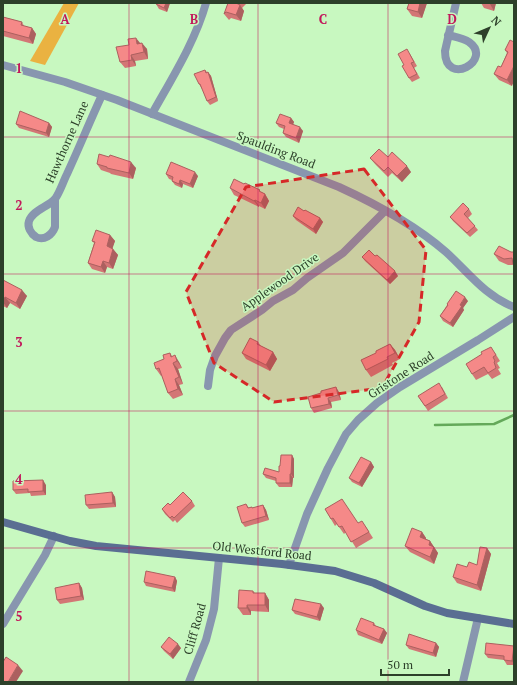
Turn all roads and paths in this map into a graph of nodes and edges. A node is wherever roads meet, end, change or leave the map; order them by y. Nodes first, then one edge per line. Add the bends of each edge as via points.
1 (206, 3) edge
2 (456, 3) edge
3 (448, 35) junction
4 (3, 65) edge
5 (102, 95) junction
6 (152, 114) junction
7 (54, 199) junction
8 (385, 210) junction
9 (514, 307) edge
10 (514, 317) edge
11 (208, 386) dead end
12 (3, 522) edge
13 (54, 536) junction
14 (219, 558) junction
15 (289, 565) junction
16 (478, 618) junction
17 (3, 624) edge
18 (514, 624) edge
19 (189, 682) edge
20 (463, 682) edge

1 - 6 street via 188,48
2 - 3 street
3 - 3 street via 446,62 459,70 469,67 476,53 472,44
4 - 5 street, Spaulding Road
5 - 6 street, Spaulding Road
5 - 7 street, Hawthorne Lane
6 - 8 street, Spaulding Road via 339,187
7 - 7 street, Hawthorne Lane via 30,220 31,233 39,238 47,237 54,232
8 - 9 street, Spaulding Road via 445,252 493,297
8 - 11 street, Applewood Drive via 344,253 231,330 215,356
10 - 15 street, Gristone Road via 400,388 358,420 346,434 331,461 307,514
12 - 13 main road, Old Westford Road
13 - 14 main road, Old Westford Road via 96,546
13 - 17 street
14 - 15 main road, Old Westford Road
14 - 19 street, Cliff Road via 214,609 206,640
15 - 16 main road, Old Westford Road via 335,571 374,583 440,611
16 - 18 main road, Old Westford Road
16 - 20 street

